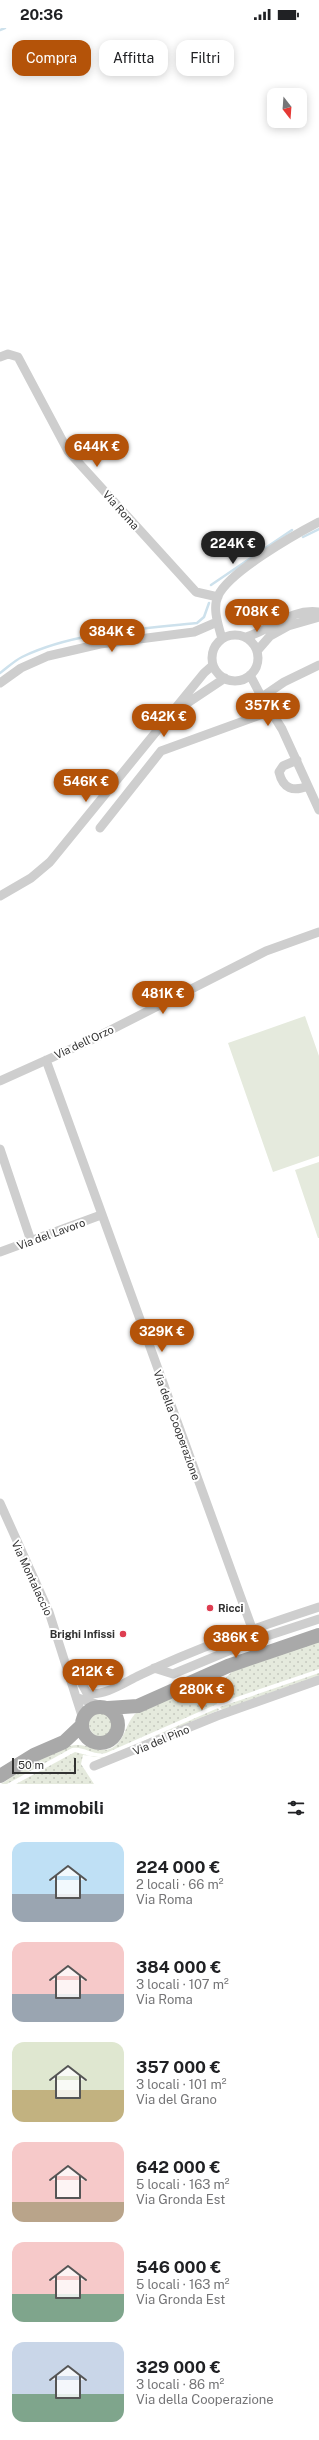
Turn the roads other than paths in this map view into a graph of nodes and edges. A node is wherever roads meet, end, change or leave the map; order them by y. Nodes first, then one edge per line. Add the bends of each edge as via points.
1 (0, 357) edge
2 (315, 524) edge
3 (218, 597) junction
4 (319, 612) edge
5 (319, 617) edge
6 (218, 622) junction
7 (246, 637) junction
8 (222, 639) junction
9 (257, 651) junction
10 (213, 665) junction
11 (319, 665) edge
12 (250, 675) junction
13 (225, 678) junction
14 (241, 680) junction
15 (0, 683) edge
16 (261, 696) junction
17 (271, 711) junction
18 (172, 713) junction
19 (297, 760) junction
20 (308, 786) junction
21 (319, 810) edge
22 (100, 828) dead end
23 (0, 896) edge
24 (319, 932) edge
25 (46, 1060) junction
26 (0, 1081) edge
27 (0, 1149) edge
28 (101, 1215) junction
29 (31, 1241) junction
30 (0, 1252) edge
31 (0, 1503) edge
32 (319, 1607) edge
33 (292, 1616) junction
34 (319, 1619) edge
35 (296, 1627) junction
36 (250, 1629) junction
37 (319, 1635) edge
38 (255, 1640) junction
39 (205, 1648) junction
40 (261, 1653) junction
41 (210, 1659) junction
42 (154, 1668) junction
43 (319, 1680) edge
44 (82, 1684) dead end
45 (78, 1698) junction
46 (138, 1706) junction
47 (105, 1707) junction
48 (82, 1722) junction
49 (118, 1730) junction
50 (92, 1741) junction
51 (64, 1742) junction
52 (94, 1766) dead end
53 (0, 1776) edge

1 - 3 street, Via Roma via 8,354 18,357 68,451 196,592
2 - 3 street via 247,567 225,586
3 - 6 street
4 - 7 street via 309,611 284,618 255,635
5 - 9 street via 288,626 270,636
6 - 8 street
6 - 15 street via 194,632 100,644 48,656 21,668
7 - 8 street via 234,635
7 - 9 street
8 - 10 street via 213,650
9 - 12 street via 257,664
10 - 13 street
10 - 18 street
11 - 16 street
12 - 14 street
12 - 16 street
13 - 14 street
13 - 18 street
14 - 16 street
16 - 17 street
17 - 19 street
17 - 22 street via 161,751
18 - 23 street via 50,862 31,878
19 - 20 street
19 - 20 street via 283,766 279,772 281,780 291,789 299,790
20 - 21 street
24 - 25 street, Via dell'Orzo via 266,951
25 - 26 street, Via dell'Orzo
25 - 28 street, Via della Cooperazione
27 - 29 street
28 - 29 street, Via del Lavoro
28 - 36 street, Via della Cooperazione
29 - 30 street, Via del Lavoro
31 - 45 street, Via Montalaccio via 49,1612 70,1682
32 - 33 street
33 - 35 street
33 - 36 street
34 - 35 street
35 - 38 street
36 - 38 street, Via della Cooperazione
36 - 39 street
37 - 40 main road
38 - 40 street, Via della Cooperazione
38 - 41 street
39 - 41 street
39 - 42 street
40 - 46 main road
41 - 42 street via 173,1674
42 - 44 street via 100,1694 84,1690
43 - 52 street, Via del Pino via 218,1716
45 - 47 street
45 - 48 street, Via Montalaccio
46 - 47 main road
46 - 49 main road
47 - 48 main road via 90,1709
47 - 49 main road via 117,1718
48 - 50 main road via 87,1737
48 - 51 main road
49 - 50 main road via 110,1740 98,1743
50 - 51 main road
51 - 53 main road via 34,1755

